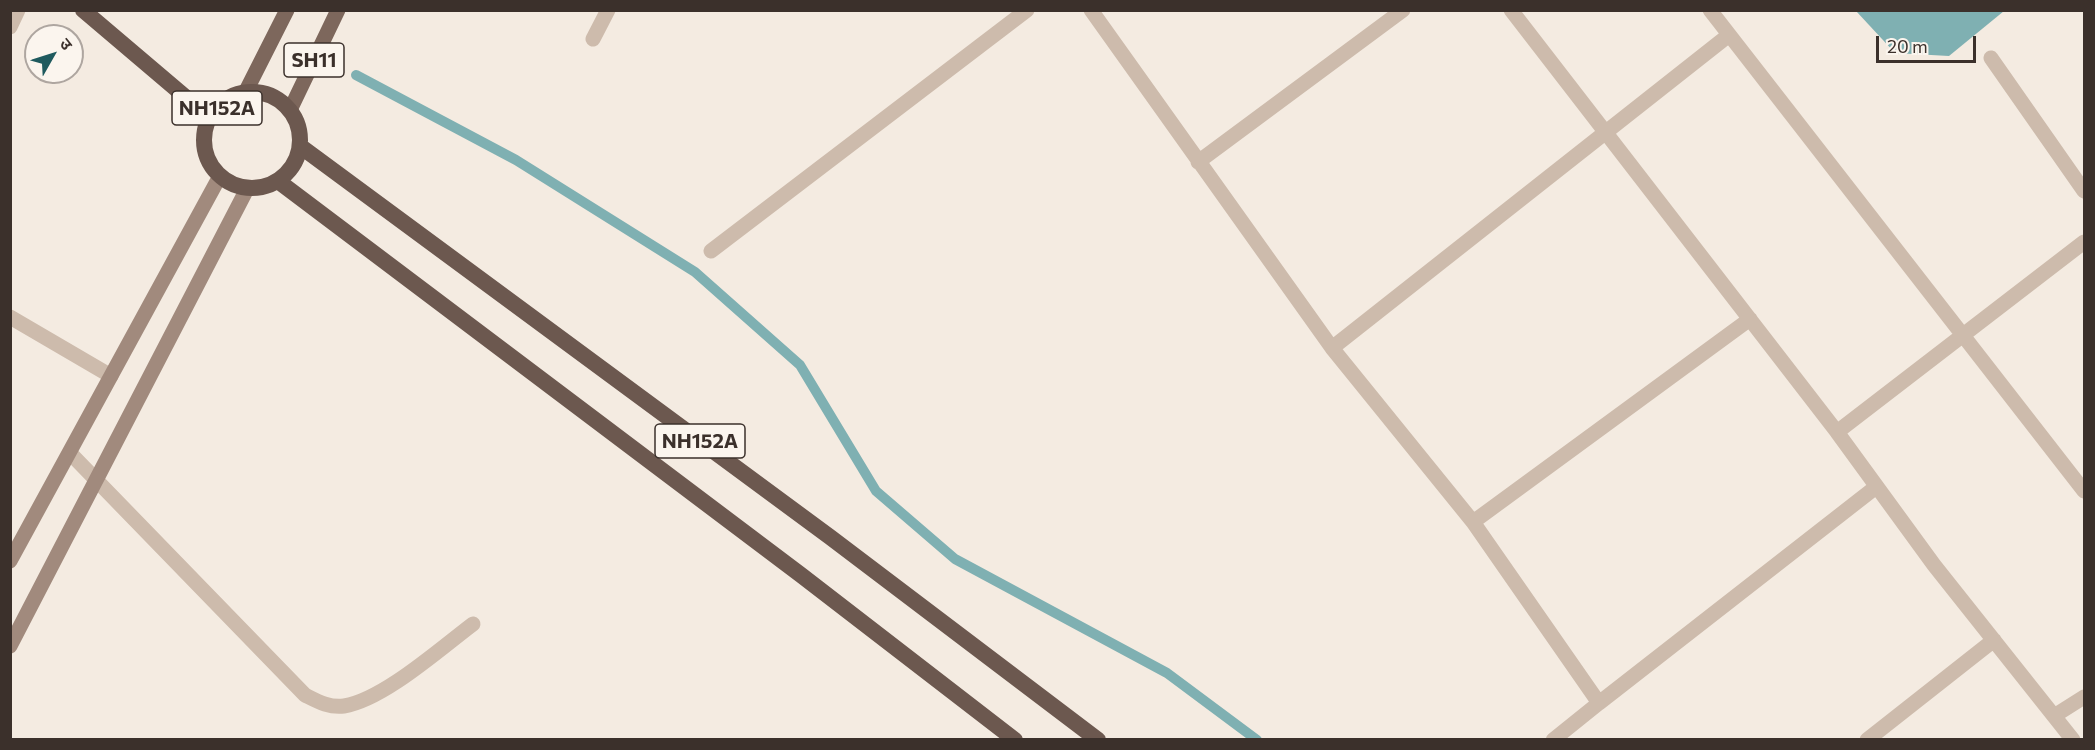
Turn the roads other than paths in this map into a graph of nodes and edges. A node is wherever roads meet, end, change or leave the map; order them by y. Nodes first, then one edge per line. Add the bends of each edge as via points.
1 (18, 10) edge
2 (83, 10) edge
3 (287, 10) edge
4 (338, 10) edge
5 (608, 10) edge
6 (1027, 10) edge
7 (1091, 10) edge
8 (1403, 10) edge
9 (1511, 10) edge
10 (1710, 10) edge
11 (10, 27) edge
12 (1729, 35) junction
13 (593, 39) dead end
14 (1991, 58) dead end
15 (245, 93) junction
16 (290, 110) junction
17 (209, 117) junction
18 (1604, 133) junction
19 (300, 146) junction
20 (1198, 162) junction
21 (220, 176) junction
22 (278, 182) junction
23 (247, 189) junction
24 (2085, 192) edge
25 (2085, 242) edge
26 (711, 251) dead end
27 (10, 317) edge
28 (1750, 320) junction
29 (1964, 336) junction
30 (1332, 348) junction
31 (111, 376) junction
32 (1837, 432) junction
33 (70, 453) junction
34 (96, 479) junction
35 (1876, 487) junction
36 (2085, 491) edge
37 (1473, 522) junction
38 (10, 561) edge
39 (473, 624) dead end
40 (1994, 640) junction
41 (10, 646) edge
42 (2085, 697) edge
43 (1599, 703) junction
44 (2054, 716) junction
45 (1015, 740) edge
46 (1098, 740) edge
47 (1553, 740) edge
48 (1868, 740) edge
49 (2073, 740) edge

1 - 11 street
2 - 17 highway, NH152A
3 - 15 main road, SH11
4 - 16 main road, SH11
5 - 13 street
6 - 26 street
7 - 20 street
8 - 20 street
9 - 18 street
10 - 12 street
12 - 18 street
12 - 29 street
14 - 24 street
15 - 16 highway, NH152A via 274,97
15 - 17 highway, NH152A via 221,102
16 - 19 highway, NH152A via 298,126
17 - 21 highway, NH152A via 203,135 205,155
18 - 28 street
18 - 30 street
19 - 22 highway via 288,174
19 - 46 highway, NH152A
20 - 30 street
21 - 23 highway
21 - 31 main road
22 - 23 highway
22 - 45 highway, NH152A via 801,574
23 - 34 main road
25 - 29 street
27 - 31 street
28 - 32 street
28 - 37 street
29 - 32 street
29 - 36 street
30 - 37 street
31 - 33 main road
32 - 35 street
33 - 34 street
33 - 38 main road
34 - 39 street via 304,694 327,706 345,706 373,695 405,676
34 - 41 main road
35 - 40 street
35 - 43 street
37 - 43 street
40 - 44 street
40 - 48 street
42 - 44 street
43 - 47 street
44 - 49 street

